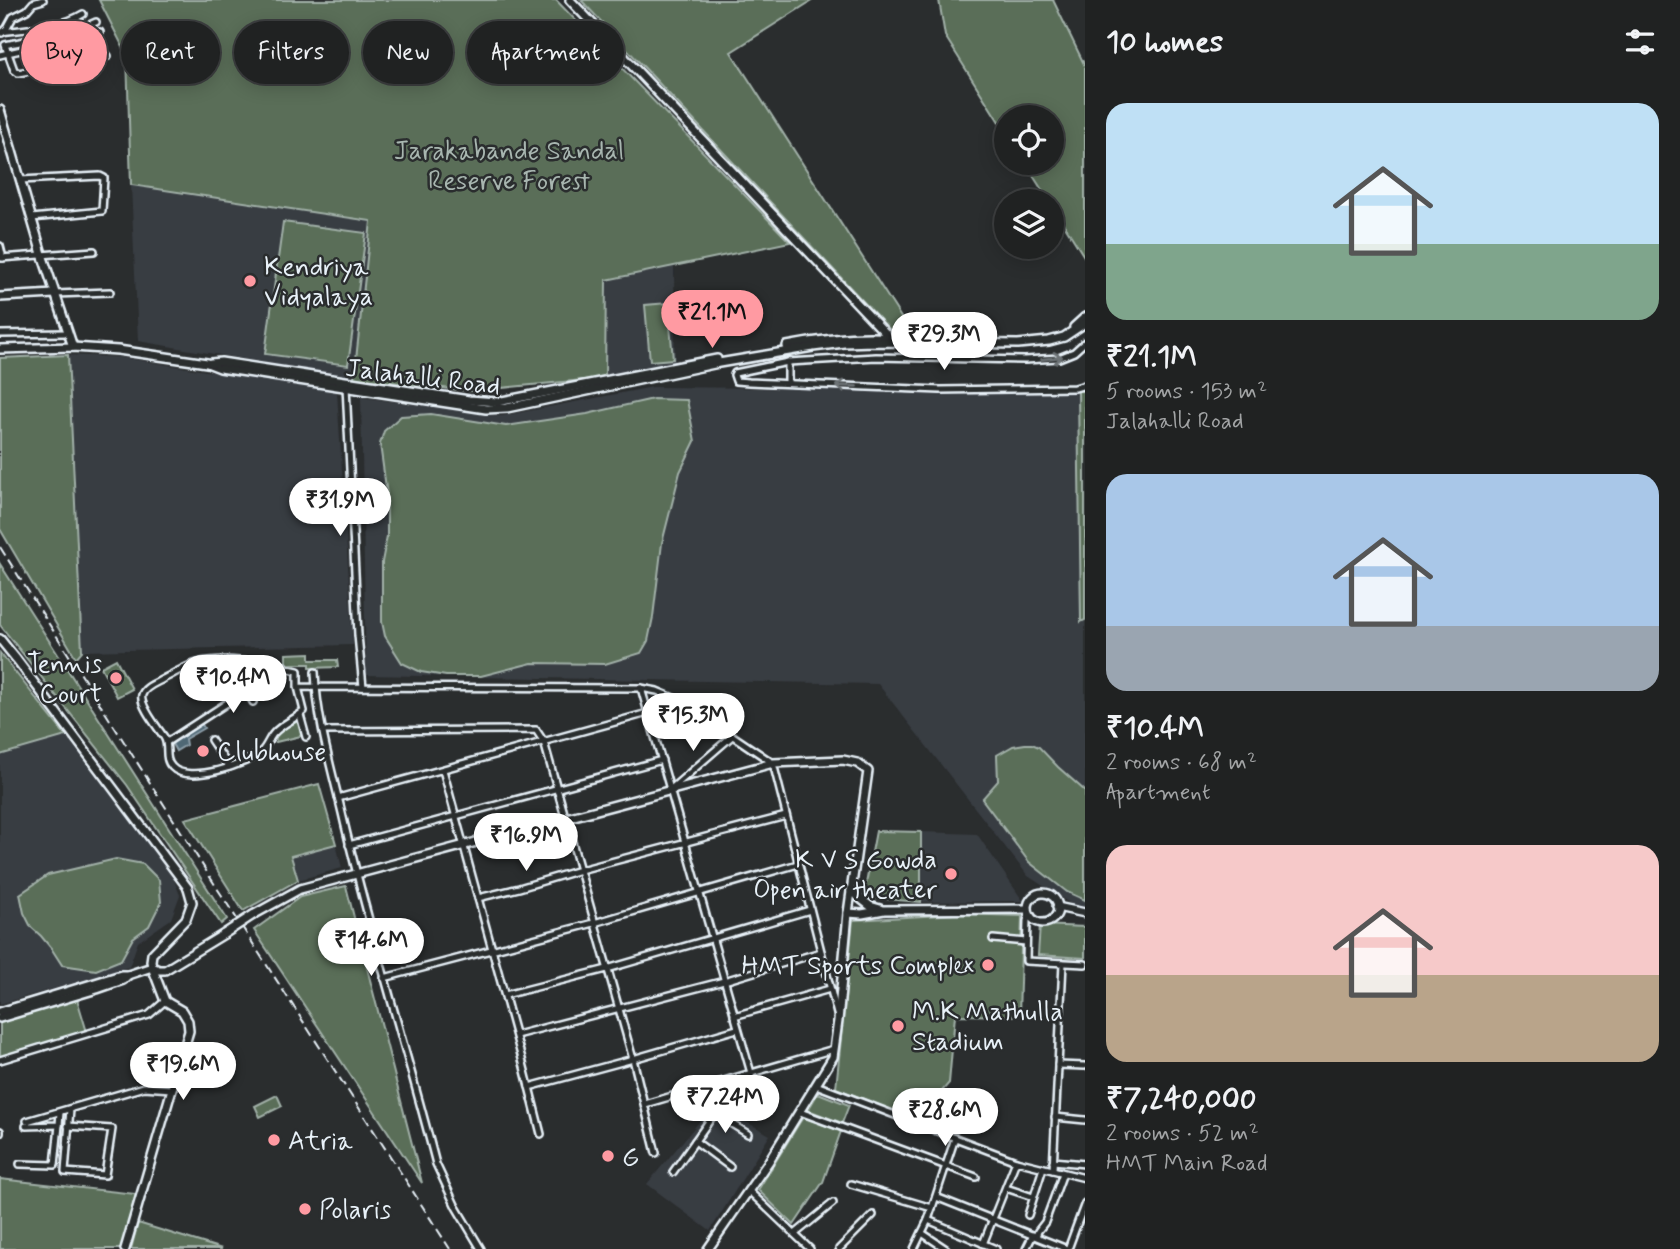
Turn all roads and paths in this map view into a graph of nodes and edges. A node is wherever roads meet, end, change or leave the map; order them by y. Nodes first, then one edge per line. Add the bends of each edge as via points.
1 (43, 0) edge
2 (570, 0) edge
3 (83, 14) dead end
4 (2, 33) edge
5 (21, 42) edge
6 (21, 50) edge
7 (7, 53) junction
8 (0, 55) edge
9 (108, 56) dead end
10 (0, 110) edge
11 (3, 129) edge
12 (20, 180) junction
13 (32, 218) junction
14 (0, 246) edge
15 (94, 251) dead end
16 (42, 254) junction
17 (1, 258) edge
18 (110, 292) dead end
19 (55, 294) junction
20 (0, 297) edge
21 (1085, 317) edge
22 (1085, 323) edge
23 (68, 332) junction
24 (0, 334) edge
25 (891, 340) junction
26 (1085, 342) edge
27 (72, 347) junction
28 (0, 349) edge
29 (788, 362) junction
30 (788, 383) junction
31 (346, 385) junction
32 (1085, 385) edge
33 (0, 639) edge
34 (229, 661) junction
35 (284, 666) junction
36 (315, 672) dead end
37 (298, 687) junction
38 (316, 687) junction
39 (363, 687) junction
40 (641, 688) junction
41 (246, 691) junction
42 (681, 701) junction
43 (253, 702) dead end
44 (648, 713) junction
45 (300, 715) junction
46 (323, 731) junction
47 (732, 736) junction
48 (306, 737) dead end
49 (211, 740) dead end
50 (167, 742) junction
51 (544, 742) junction
52 (662, 760) junction
53 (772, 762) junction
54 (229, 767) junction
55 (443, 770) junction
56 (557, 788) junction
57 (671, 789) junction
58 (338, 798) junction
59 (455, 816) junction
60 (786, 816) junction
61 (565, 818) junction
62 (686, 843) junction
63 (349, 845) junction
64 (463, 846) junction
65 (798, 864) junction
66 (580, 870) junction
67 (356, 874) junction
68 (851, 891) junction
69 (700, 893) junction
70 (478, 898) junction
71 (1057, 907) junction
72 (810, 909) junction
73 (884, 910) junction
74 (1028, 911) junction
75 (848, 913) junction
76 (1085, 914) edge
77 (594, 923) junction
78 (713, 939) junction
79 (993, 939) dead end
80 (1027, 942) junction
81 (492, 950) junction
82 (821, 952) junction
83 (1063, 963) junction
84 (1085, 964) edge
85 (152, 967) junction
86 (607, 969) junction
87 (128, 975) junction
88 (384, 978) junction
89 (724, 981) junction
90 (830, 989) junction
91 (505, 995) junction
92 (165, 1001) junction
93 (618, 1009) junction
94 (0, 1012) edge
95 (734, 1016) junction
96 (0, 1018) edge
97 (838, 1021) junction
98 (737, 1029) junction
99 (516, 1035) junction
100 (834, 1049) junction
101 (633, 1059) junction
102 (0, 1060) edge
103 (1058, 1065) junction
104 (1085, 1066) edge
105 (751, 1073) junction
106 (816, 1085) junction
107 (529, 1087) junction
108 (172, 1089) junction
109 (645, 1104) junction
110 (70, 1109) junction
111 (60, 1112) junction
112 (800, 1112) junction
113 (715, 1113) junction
114 (1055, 1117) junction
115 (1085, 1119) edge
116 (59, 1125) junction
117 (68, 1126) junction
118 (541, 1134) dead end
119 (748, 1134) dead end
120 (956, 1138) junction
121 (695, 1141) junction
122 (656, 1153) dead end
123 (1016, 1161) junction
124 (1053, 1161) junction
125 (20, 1164) dead end
126 (1085, 1164) edge
127 (947, 1166) junction
128 (730, 1167) dead end
129 (1043, 1168) junction
130 (1053, 1170) junction
131 (673, 1172) dead end
132 (1063, 1173) junction
133 (976, 1177) dead end
134 (1085, 1178) edge
135 (851, 1184) dead end
136 (1006, 1188) junction
137 (748, 1190) junction
138 (936, 1196) junction
139 (1033, 1198) junction
140 (834, 1203) dead end
141 (1085, 1203) edge
142 (932, 1208) junction
143 (873, 1215) dead end
144 (1028, 1215) dead end
145 (928, 1220) junction
146 (993, 1220) junction
147 (922, 1233) junction
148 (795, 1234) junction
149 (1034, 1236) junction
150 (984, 1244) junction
151 (125, 1249) edge
152 (481, 1249) edge
153 (709, 1249) edge
154 (810, 1249) edge
155 (839, 1249) edge
156 (914, 1249) edge
157 (946, 1249) edge
158 (996, 1249) edge
159 (1026, 1249) edge
160 (1068, 1249) edge

1 - 4 street via 13,17
2 - 25 street
3 - 4 street via 58,24
5 - 7 street via 5,45
6 - 7 street
7 - 8 street
7 - 9 street via 18,73
10 - 11 street
11 - 12 street
12 - 13 street
12 - 13 street via 104,178 102,211
13 - 16 street
14 - 17 street
15 - 16 street
16 - 17 street
16 - 19 street
18 - 19 street
19 - 20 street
19 - 23 street
21 - 25 street, Jalahalli Road via 1049,339
22 - 25 street, Jalahalli Road via 1064,337 1018,344
23 - 24 street
23 - 27 street
25 - 31 street, Jalahalli Road via 780,352 547,396 507,408 486,409
29 -> 26 street via 876,357 1059,358
27 - 28 street, Jalahalli Road
27 - 31 street, Jalahalli Road
29 - 30 street
29 - 30 street via 734,375 736,381
32 -> 30 street via 940,390
31 - 39 street
33 - 85 street via 188,888 192,902 186,919 152,954
34 - 35 street
34 - 41 street
34 - 50 street via 195,664 143,692 146,710
35 - 37 street via 298,671
35 - 41 street
36 - 38 street
37 - 38 street
37 - 45 street via 304,711
38 - 39 street
38 - 46 street
39 - 40 street
40 - 42 street
40 - 44 street
41 - 43 street
41 - 50 street
42 - 44 street
42 - 47 street
44 - 51 street
44 - 52 street
45 - 48 street
45 - 54 street via 273,733 262,751
46 - 51 street via 536,730
46 - 58 street
47 - 53 street
47 - 57 street
49 - 54 street
50 - 54 street via 167,759 176,771 193,774
51 - 55 street
51 - 56 street
52 - 56 street
52 - 57 street
53 - 57 street
53 - 60 street
53 - 68 street via 842,760 868,771
55 - 58 street
55 - 59 street
56 - 59 street
56 - 61 street
57 - 61 street
57 - 62 street
58 - 63 street
59 - 63 street
59 - 64 street
60 - 62 street
60 - 65 street
61 - 64 street
61 - 66 street
62 - 66 street
62 - 69 street
63 - 67 street
64 - 67 street
64 - 70 street
65 - 69 street
65 - 72 street
66 - 70 street
66 - 77 street
67 - 85 street, bridge via 300,889 165,970
67 - 88 street
68 - 73 street via 870,906
68 - 75 street
69 - 77 street
69 - 78 street
70 - 81 street
71 - 74 street via 1055,917 1046,923 1036,921
71 - 74 street via 1055,899 1041,894 1033,897
71 - 76 street
72 - 78 street
72 - 82 street
73 - 74 street
73 - 75 street
74 - 80 street
75 - 97 street
77 - 81 street
77 - 86 street
78 - 86 street
78 - 89 street
79 - 80 street
80 - 83 street via 1026,961
81 - 88 street
81 - 91 street
82 - 89 street
82 - 90 street
83 - 84 street
83 - 103 street
85 - 87 street
85 - 92 street
86 - 91 street
86 - 93 street
87 - 94 street
87 - 96 street
88 - 152 street via 436,1164
89 - 93 street
89 - 95 street
90 - 95 street
90 - 97 street
91 - 99 street
92 - 102 street via 149,1015
92 - 108 street via 182,1011 189,1031
93 - 99 street
93 - 101 street
95 - 98 street
97 - 100 street
98 - 101 street
98 - 105 street
99 - 107 street
100 - 105 street
100 - 106 street
101 - 107 street
101 - 109 street
103 - 104 street
103 - 114 street
105 - 109 street
105 - 113 street via 752,1097
106 - 112 street
106 - 120 street
107 - 118 street
108 - 110 street via 145,1087
108 - 151 street
109 - 122 street
110 - 111 street
110 - 117 street
111 - 116 street
111 - 116 street via 26,1124
112 - 127 street
112 - 137 street
113 - 119 street
113 - 121 street
114 - 115 street
114 - 124 street
116 - 125 street via 55,1165
117 - 117 street via 65,1172 104,1175 112,1129
120 - 123 street
120 - 127 street
121 - 128 street
121 - 131 street
123 - 129 street
123 - 136 street
124 - 126 street
124 - 130 street
127 - 133 street
127 - 138 street
129 - 130 street
129 - 139 street
130 - 132 street
132 - 134 street
132 - 149 street via 1045,1222
135 - 142 street
136 - 139 street
136 - 146 street
137 - 148 street
137 - 153 street
138 - 142 street
138 - 146 street
139 - 144 street
140 - 148 street
141 - 160 street
142 - 145 street
143 - 155 street
145 - 147 street
145 - 150 street
146 - 149 street
146 - 150 street
147 - 156 street
147 - 157 street
148 - 154 street
149 - 159 street
149 - 160 street
150 - 158 street

